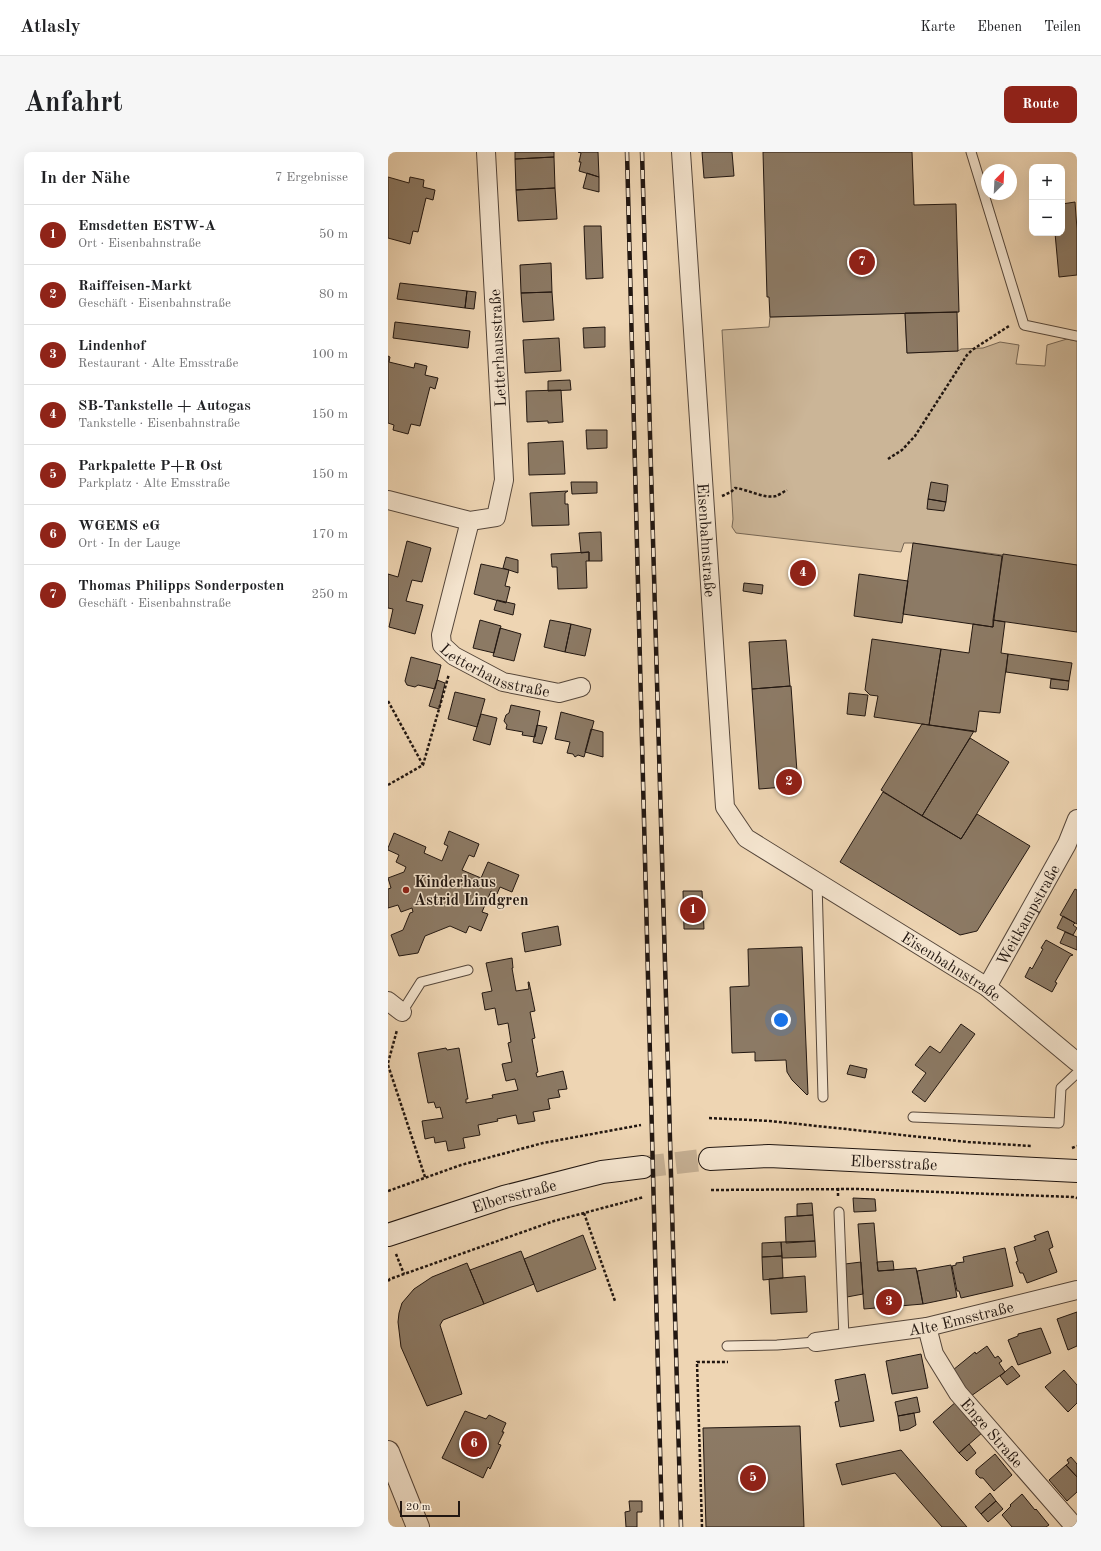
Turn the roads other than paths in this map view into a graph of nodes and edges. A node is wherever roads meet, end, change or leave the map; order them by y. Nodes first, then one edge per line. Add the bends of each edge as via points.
1 (486, 152) edge
2 (681, 152) edge
3 (971, 152) edge
4 (1077, 336) edge
5 (388, 500) edge
6 (470, 521) junction
7 (581, 687) dead end
8 (1077, 819) edge
9 (817, 882) junction
10 (468, 970) dead end
11 (987, 987) junction
12 (388, 1001) edge
13 (402, 1012) joint
14 (1077, 1062) edge
15 (1077, 1072) edge
16 (823, 1097) dead end
17 (913, 1117) dead end
18 (710, 1159) tunnel mouth
19 (643, 1167) tunnel mouth
20 (1077, 1171) edge
21 (839, 1212) dead end
22 (388, 1235) edge
23 (1077, 1290) edge
24 (927, 1328) junction
25 (844, 1338) junction
26 (816, 1342) joint
27 (727, 1346) dead end
28 (388, 1452) edge
29 (418, 1527) edge
30 (1075, 1527) edge

1 - 6 street, Letterhausstraße via 504,480 496,517
2 - 9 street, Eisenbahnstraße via 725,807 746,838
3 - 4 lane via 1024,325
5 - 6 street, Letterhausstraße
6 - 7 street, Letterhausstraße via 441,635 442,645 454,656 503,682 558,693
8 - 11 street, Weitkampstraße via 1067,844
9 - 11 street, Eisenbahnstraße
9 - 16 lane
10 - 13 lane via 421,982
11 - 14 street, Eisenbahnstraße
12 - 13 street
15 - 17 lane via 1061,1088 1059,1123
18 - 20 main road, Elbersstraße via 769,1156
19 - 22 main road, Elbersstraße via 602,1172 504,1197
21 - 25 lane
23 - 24 street, Alte Emsstraße
24 - 25 street, Alte Emsstraße
24 - 30 street, Enge Straße via 934,1354 958,1393
25 - 26 street, Alte Emsstraße
26 - 27 lane
28 - 29 main road

